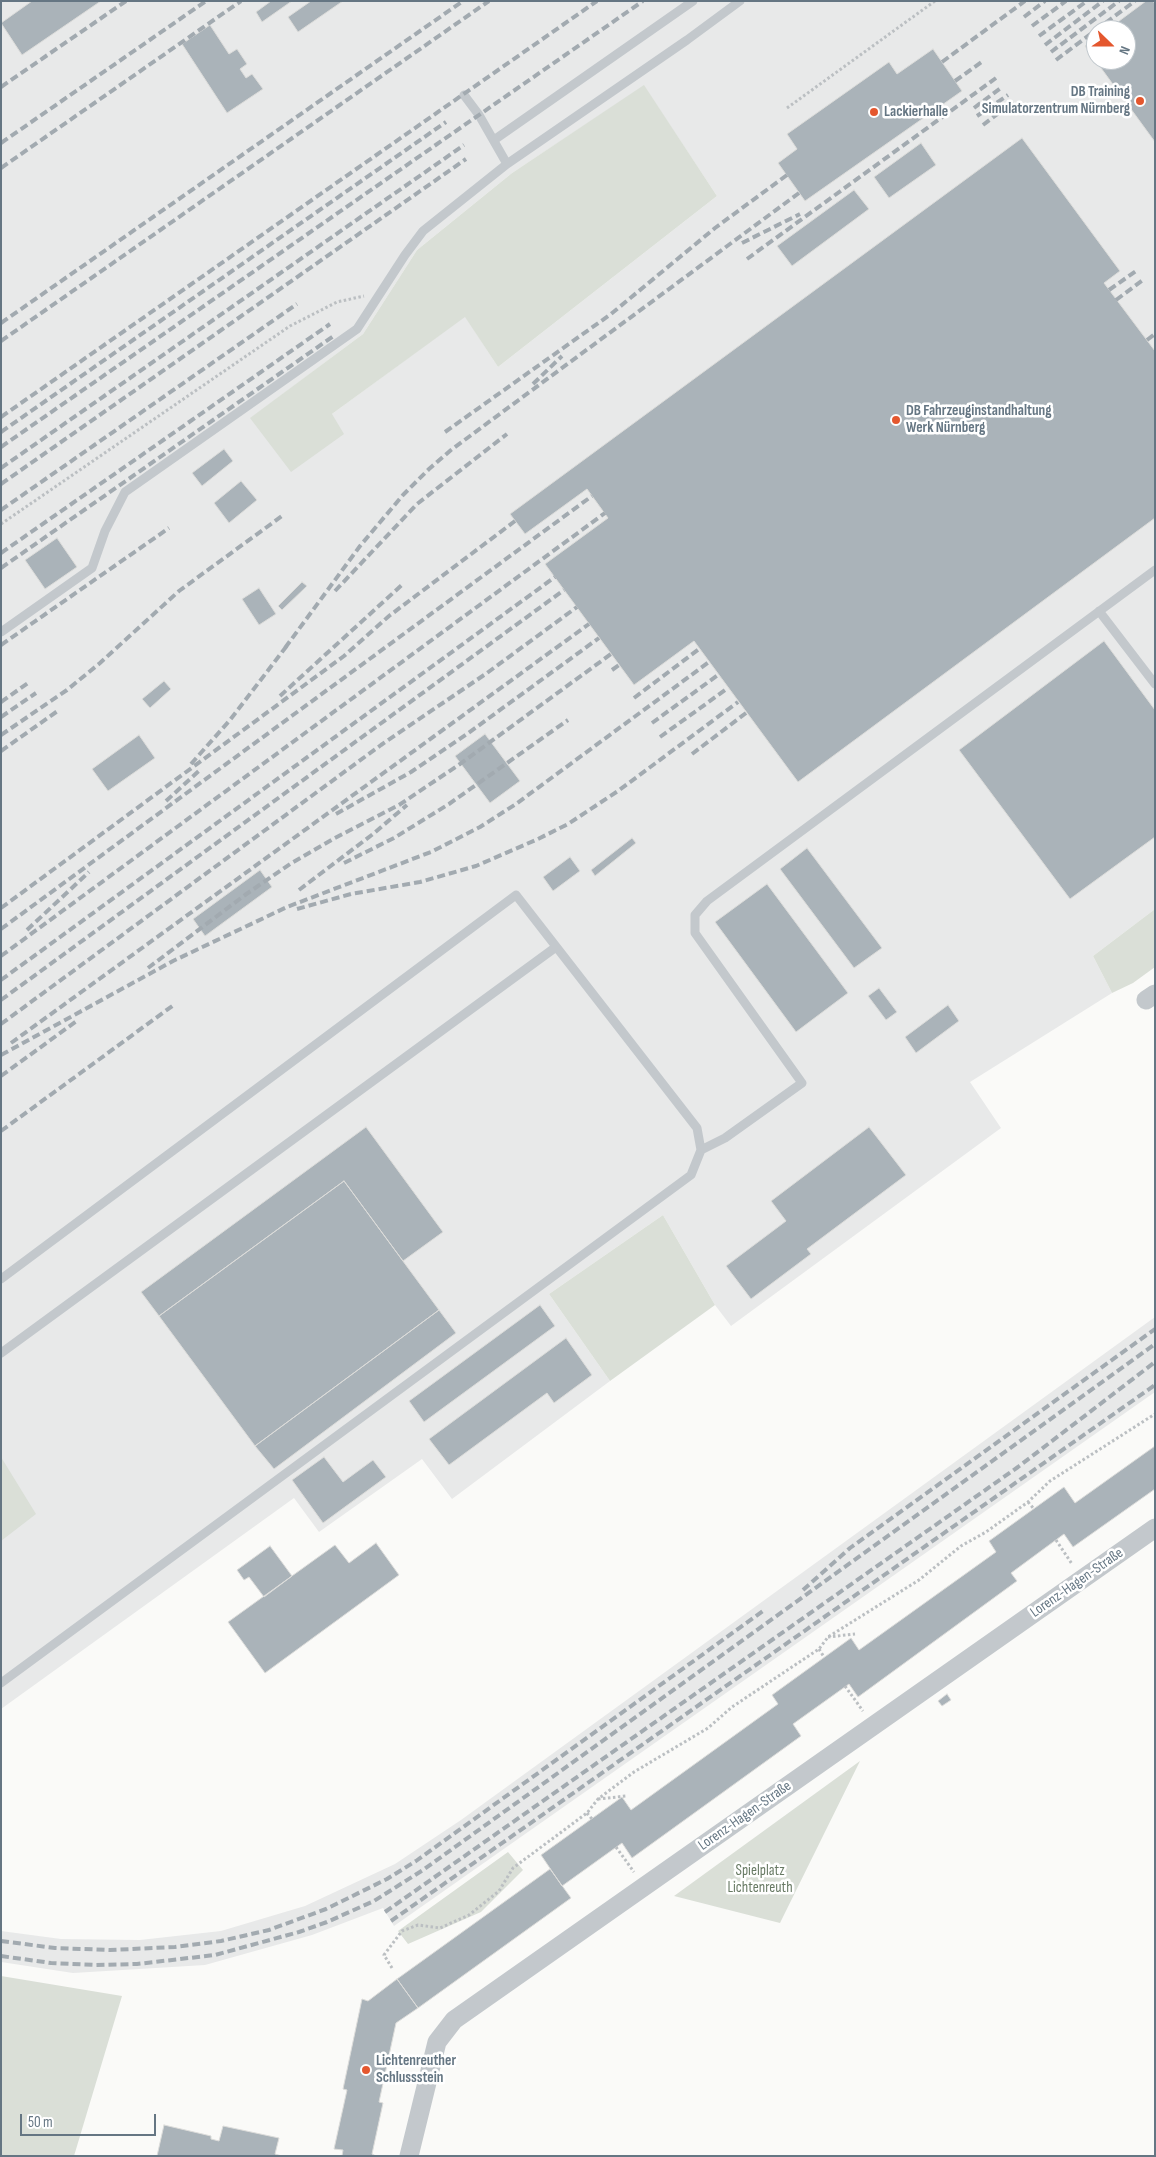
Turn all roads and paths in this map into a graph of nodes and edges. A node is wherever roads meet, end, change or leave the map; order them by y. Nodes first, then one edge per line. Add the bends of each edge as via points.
1 (693, 1) edge
2 (740, 1) edge
3 (935, 1) edge
4 (464, 95) dead end
5 (787, 108) dead end
6 (494, 140) junction
7 (507, 164) junction
8 (382, 292) junction
9 (1, 524) edge
10 (1155, 570) edge
11 (1099, 611) junction
12 (1, 632) edge
13 (1155, 684) edge
14 (556, 947) junction
15 (700, 1150) junction
16 (1, 1279) edge
17 (1, 1353) edge
18 (1155, 1414) edge
19 (1028, 1502) junction
20 (1034, 1509) dead end
21 (1155, 1528) edge
22 (1056, 1540) dead end
23 (1072, 1564) dead end
24 (855, 1634) dead end
25 (828, 1637) junction
26 (819, 1649) junction
27 (824, 1657) dead end
28 (1, 1683) edge
29 (846, 1686) dead end
30 (864, 1712) dead end
31 (626, 1796) dead end
32 (598, 1799) junction
33 (587, 1813) junction
34 (592, 1818) dead end
35 (616, 1847) dead end
36 (634, 1873) dead end
37 (392, 1968) dead end
38 (409, 2156) edge

1 - 6 lane
2 - 7 lane
3 - 5 path
4 - 6 lane
6 - 7 lane
7 - 8 lane via 423,231
8 - 9 path via 337,302 290,326
8 - 12 lane via 357,330 125,492 105,531 92,568
10 - 11 lane
11 - 13 lane
11 - 15 lane via 695,914 695,933 802,1083 725,1138
14 - 15 lane via 697,1128
14 - 16 lane via 516,895
14 - 17 lane
15 - 28 lane via 691,1175
18 - 19 path via 1050,1480
19 - 20 path
19 - 25 path via 961,1546 919,1580
21 - 38 street, Lorenz-Hagen-Straße via 454,2020 437,2042
22 - 23 path
24 - 25 path
25 - 26 path
26 - 27 path
26 - 32 path via 732,1706 708,1728 634,1772
29 - 30 path
31 - 32 path
32 - 33 path
33 - 34 path
33 - 37 path via 513,1868 499,1892 469,1915 440,1928 418,1925 402,1932 384,1955
35 - 36 path

